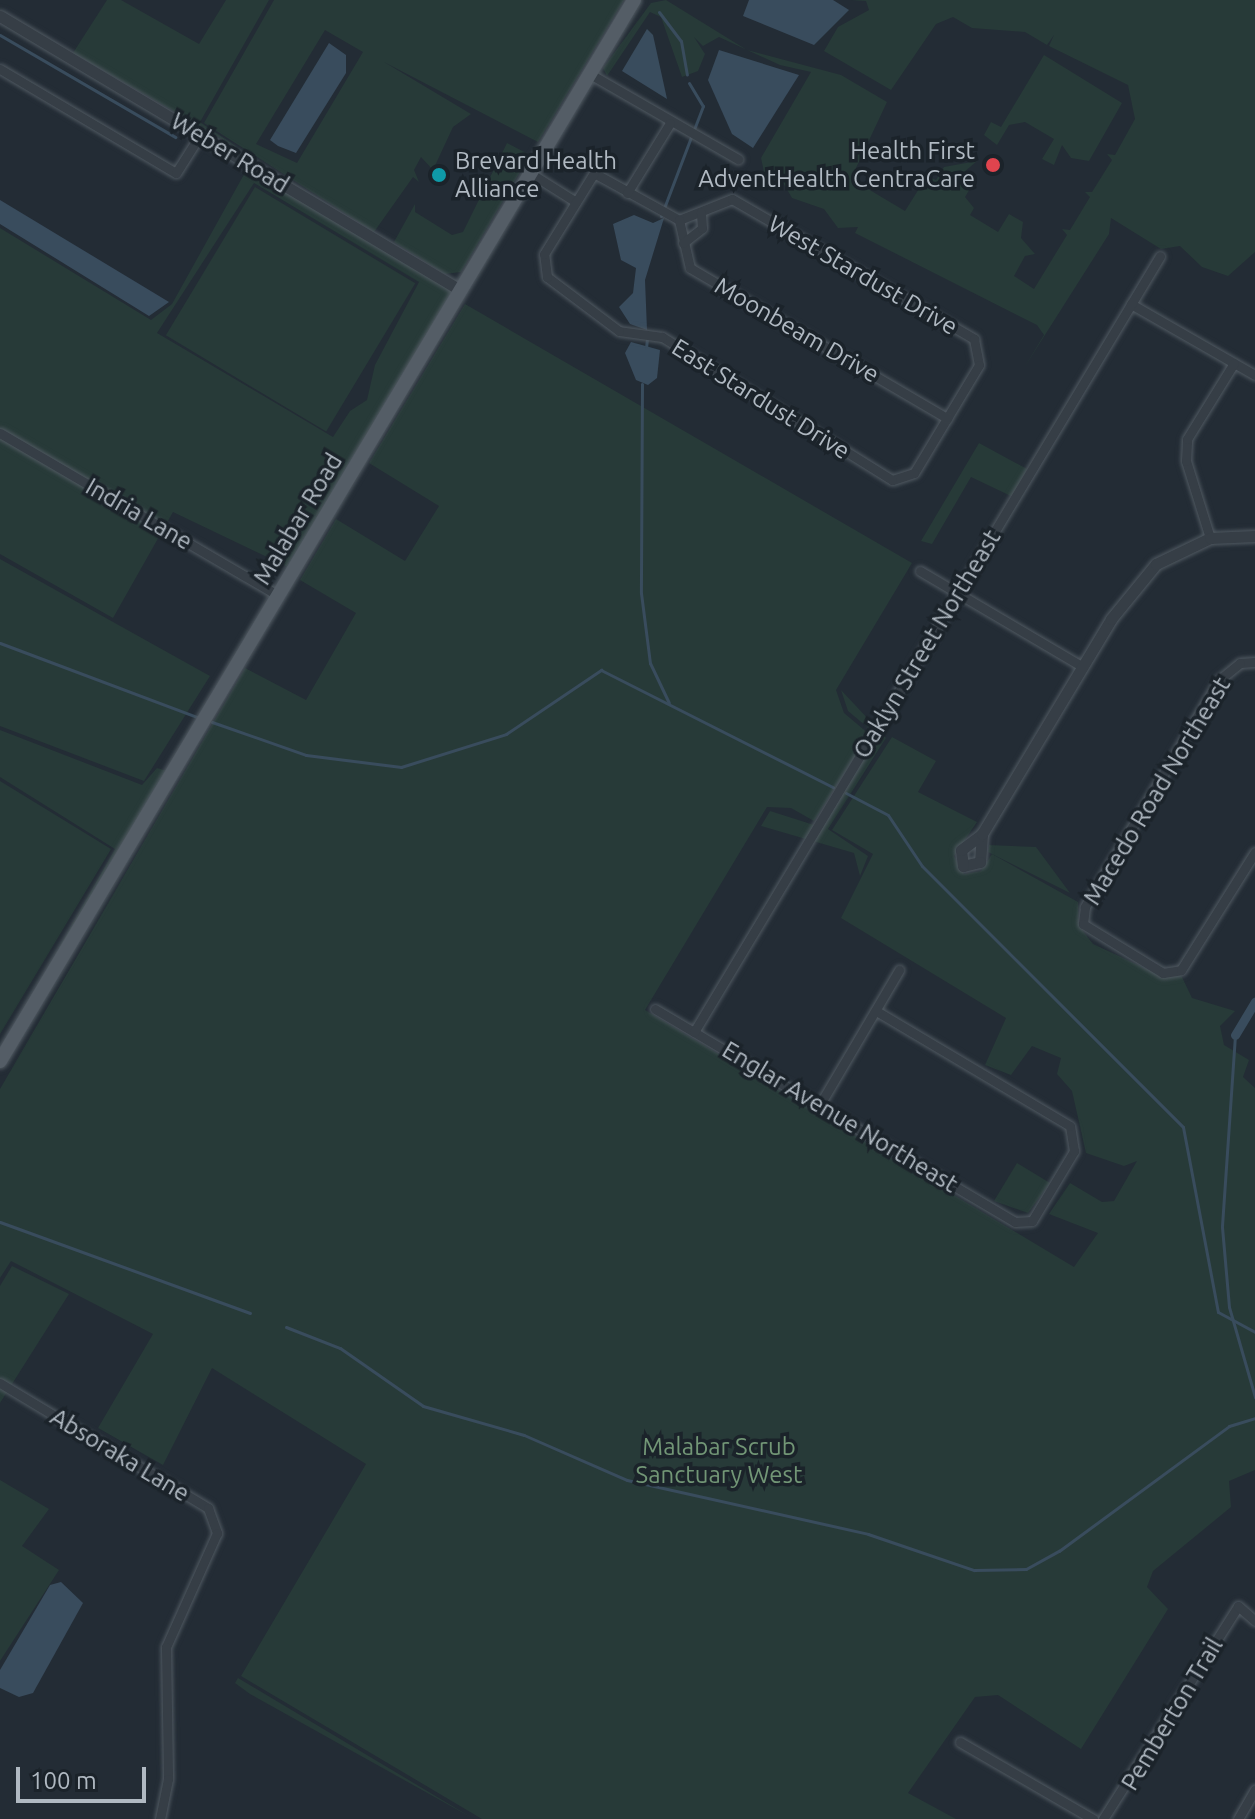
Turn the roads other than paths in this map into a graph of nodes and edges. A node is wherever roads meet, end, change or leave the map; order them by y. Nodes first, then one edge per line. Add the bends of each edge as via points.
1 (634, 0) edge
2 (0, 16) edge
3 (0, 69) edge
4 (590, 74) junction
5 (670, 123) junction
6 (200, 135) junction
7 (738, 159) dead end
8 (530, 173) junction
9 (627, 193) junction
10 (576, 202) junction
11 (701, 212) junction
12 (679, 220) junction
13 (683, 243) junction
14 (1160, 256) dead end
15 (460, 290) junction
16 (1131, 304) junction
17 (1234, 363) junction
18 (1255, 375) edge
19 (947, 418) junction
20 (0, 433) edge
21 (1255, 536) edge
22 (1210, 538) junction
23 (920, 571) dead end
24 (958, 593) junction
25 (277, 595) junction
26 (1255, 662) edge
27 (1081, 666) junction
28 (982, 834) dead end
29 (1255, 852) edge
30 (899, 970) dead end
31 (655, 1009) dead end
32 (876, 1011) junction
33 (694, 1032) junction
34 (0, 1061) edge
35 (819, 1106) junction
36 (0, 1383) edge
37 (1255, 1621) edge
38 (960, 1742) dead end
39 (1255, 1790) edge
40 (160, 1819) edge
41 (1093, 1819) edge
42 (1103, 1819) edge
43 (1238, 1819) edge

1 - 4 main road, Malabar Road
2 - 6 street, Weber Road
3 - 6 street via 176,173
4 - 5 street
4 - 8 main road, Malabar Road
5 - 7 street
5 - 9 street
6 - 15 street, Weber Road
8 - 10 street
8 - 15 main road, Malabar Road
9 - 10 street via 594,173
9 - 12 street
10 - 19 street, East Stardust Drive via 542,269 611,326 648,337 892,480 914,473
11 - 12 street, West Stardust Drive
11 - 13 street via 702,228
11 - 19 street, West Stardust Drive via 732,199 974,339 979,365
12 - 13 street, Moonbeam Drive
13 - 19 street, Moonbeam Drive via 690,268
14 - 16 street, Oaklyn Street Northeast
15 - 25 main road, Malabar Road
16 - 17 street
16 - 24 street, Oaklyn Street Northeast
17 - 18 street
17 - 22 street via 1187,439 1186,461
20 - 25 street, Indria Lane
21 - 22 street
22 - 27 street via 1156,564
23 - 24 street
24 - 27 street
24 - 33 street, Oaklyn Street Northeast
25 - 34 main road, Malabar Road
26 - 29 street, Macedo Road Northeast via 1240,663 1219,680 1085,907 1083,924 1163,973 1181,970
27 - 28 street
30 - 32 street
31 - 33 street, Englar Avenue Northeast
32 - 35 street
32 - 35 street, Englar Avenue Northeast via 1070,1126 1075,1143 1069,1163 1025,1222
33 - 35 street, Englar Avenue Northeast
36 - 40 street, Absoraka Lane via 208,1508 217,1533 166,1647 168,1779
37 - 42 street, Pemberton Trail via 1238,1606
38 - 41 street
39 - 43 street

